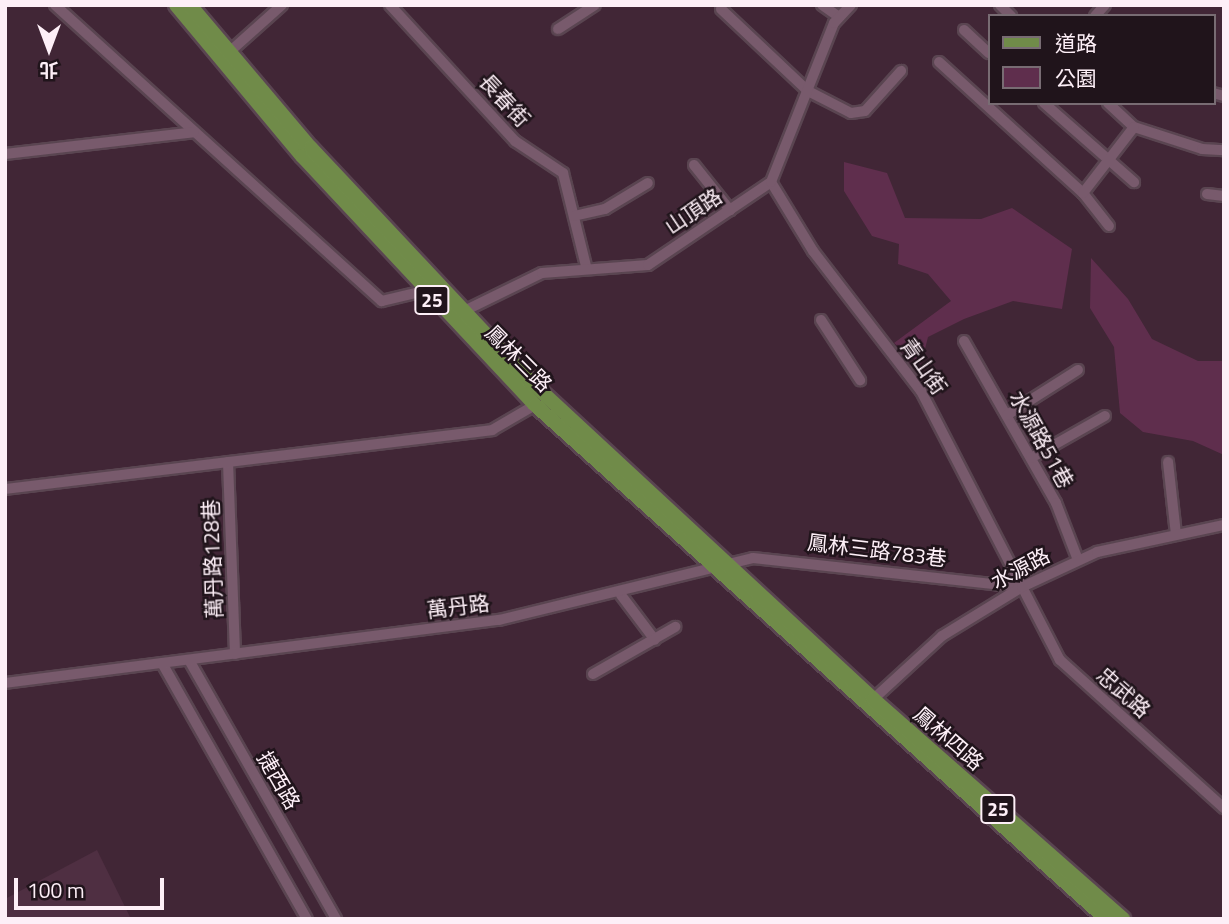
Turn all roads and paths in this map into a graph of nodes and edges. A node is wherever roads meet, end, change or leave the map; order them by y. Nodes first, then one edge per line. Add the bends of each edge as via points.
1 (55, 5) edge
2 (176, 5) edge
3 (190, 5) edge
4 (282, 5) edge
5 (390, 5) edge
6 (595, 5) edge
7 (822, 5) edge
8 (851, 5) edge
9 (1088, 5) edge
10 (721, 9) dead end
11 (1101, 10) edge
12 (838, 16) junction
13 (558, 29) dead end
14 (964, 30) dead end
15 (988, 52) edge
16 (223, 57) junction
17 (939, 62) dead end
18 (901, 71) dead end
19 (808, 91) junction
20 (1046, 105) edge
21 (1110, 105) edge
22 (1134, 127) junction
23 (194, 132) junction
24 (1224, 150) edge
25 (5, 154) edge
26 (1108, 162) junction
27 (694, 165) dead end
28 (1134, 182) dead end
29 (648, 183) dead end
30 (771, 183) junction
31 (1083, 193) junction
32 (1207, 194) dead end
33 (1224, 196) edge
34 (730, 210) junction
35 (574, 216) junction
36 (1110, 226) dead end
37 (586, 266) junction
38 (424, 291) junction
39 (456, 316) junction
40 (821, 320) dead end
41 (964, 341) dead end
42 (1078, 370) dead end
43 (860, 380) dead end
44 (535, 405) junction
45 (1007, 415) junction
46 (1104, 416) dead end
47 (1031, 458) junction
48 (228, 462) junction
49 (1168, 462) dead end
50 (5, 489) edge
51 (1224, 525) edge
52 (1176, 536) junction
53 (1078, 560) junction
54 (721, 568) junction
55 (1021, 587) junction
56 (621, 594) junction
57 (674, 627) dead end
58 (655, 640) junction
59 (235, 654) junction
60 (189, 660) junction
61 (162, 663) junction
62 (593, 674) dead end
63 (5, 683) edge
64 (869, 703) junction
65 (1224, 808) edge
66 (1101, 914) edge
67 (307, 919) edge
68 (336, 919) edge
69 (1123, 919) edge

1 - 23 street
2 - 16 main road, 鳳林三路 / 25
3 - 16 main road, 鳳林三路 / 25
4 - 16 street
5 - 35 street, 長春街 via 515,141 563,173
6 - 13 street
7 - 12 street
8 - 12 street
9 - 11 street
10 - 19 street
12 - 19 street
14 - 15 street
16 - 38 main road, 鳳林三路 / 25
16 - 39 main road, 鳳林三路 / 25
17 - 31 street
18 - 19 street via 860,113
19 - 30 street
20 - 26 street
21 - 22 street
22 - 24 street via 1202,149
22 - 26 street
23 - 25 street
23 - 38 street via 382,301
26 - 28 street
26 - 31 street
27 - 34 street
29 - 35 street via 605,209
30 - 34 street, 山頂路
30 - 55 street, 青山街 via 813,251 921,391
31 - 36 street
32 - 33 street
34 - 37 street, 山頂路 via 648,265
35 - 37 street, 長春街
37 - 39 street, 山頂路 via 501,287
38 - 39 main road, 鳳林三路 / 25
39 - 44 main road, 鳳林三路 / 25
39 - 54 main road, 鳳林三路 / 25
40 - 43 street
41 - 45 street, 水源路51巷
42 - 45 street
44 - 48 street via 492,430
44 - 54 main road, 鳳林三路 / 25
45 - 47 street, 水源路51巷
46 - 47 street
47 - 53 street, 水源路51巷
48 - 50 street
48 - 59 street, 萬丹路128巷
49 - 52 street
51 - 52 street, 水源路
52 - 53 street, 水源路
53 - 55 street, 水源路
54 - 55 street, 鳳林三路783巷 via 771,556
54 - 56 street, 萬丹路
54 - 64 main road, 鳳林三路 / 25
55 - 64 street, 水源路 via 942,636
55 - 65 street, 忠武路 via 1060,660
56 - 58 street
56 - 59 street, 萬丹路 via 499,620
57 - 58 street
58 - 62 street
59 - 60 street, 萬丹路
60 - 61 street, 萬丹路
60 - 68 street, 捷西路
61 - 63 street
61 - 67 street
64 - 66 main road, 鳳林四路 / 25
66 - 69 main road, 鳳林四路 / 25

